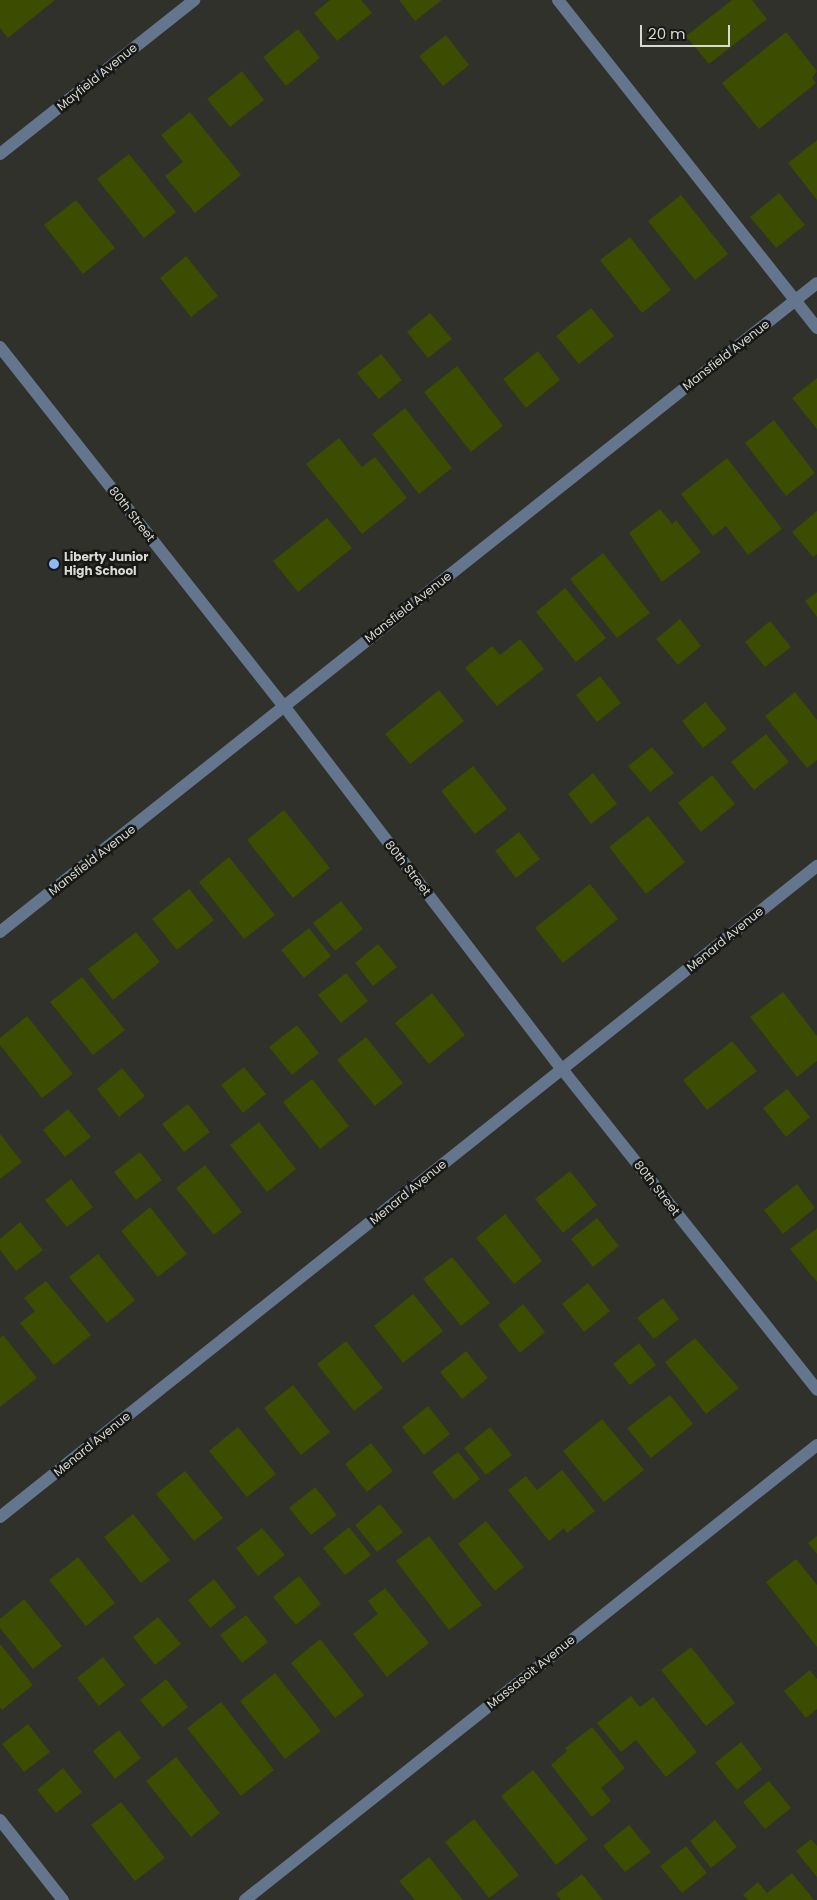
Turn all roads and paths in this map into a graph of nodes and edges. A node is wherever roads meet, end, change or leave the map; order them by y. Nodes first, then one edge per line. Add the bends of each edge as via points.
1 (194, 0) edge
2 (558, 0) edge
3 (0, 154) edge
4 (817, 282) edge
5 (795, 300) junction
6 (817, 328) edge
7 (0, 347) edge
8 (284, 706) junction
9 (817, 866) edge
10 (0, 932) edge
11 (562, 1069) junction
12 (817, 1390) edge
13 (817, 1445) edge
14 (0, 1517) edge
15 (0, 1820) edge
16 (63, 1900) edge
17 (245, 1900) edge

1 - 3 street, Mayfield Avenue
2 - 5 street
4 - 5 street, Mansfield Avenue
5 - 6 street
5 - 8 street, Mansfield Avenue
7 - 8 street, 80th Street
8 - 10 street, Mansfield Avenue
8 - 11 street, 80th Street
9 - 11 street, Menard Avenue
11 - 12 street, 80th Street
11 - 14 street, Menard Avenue
13 - 17 street, Massasoit Avenue
15 - 16 street

